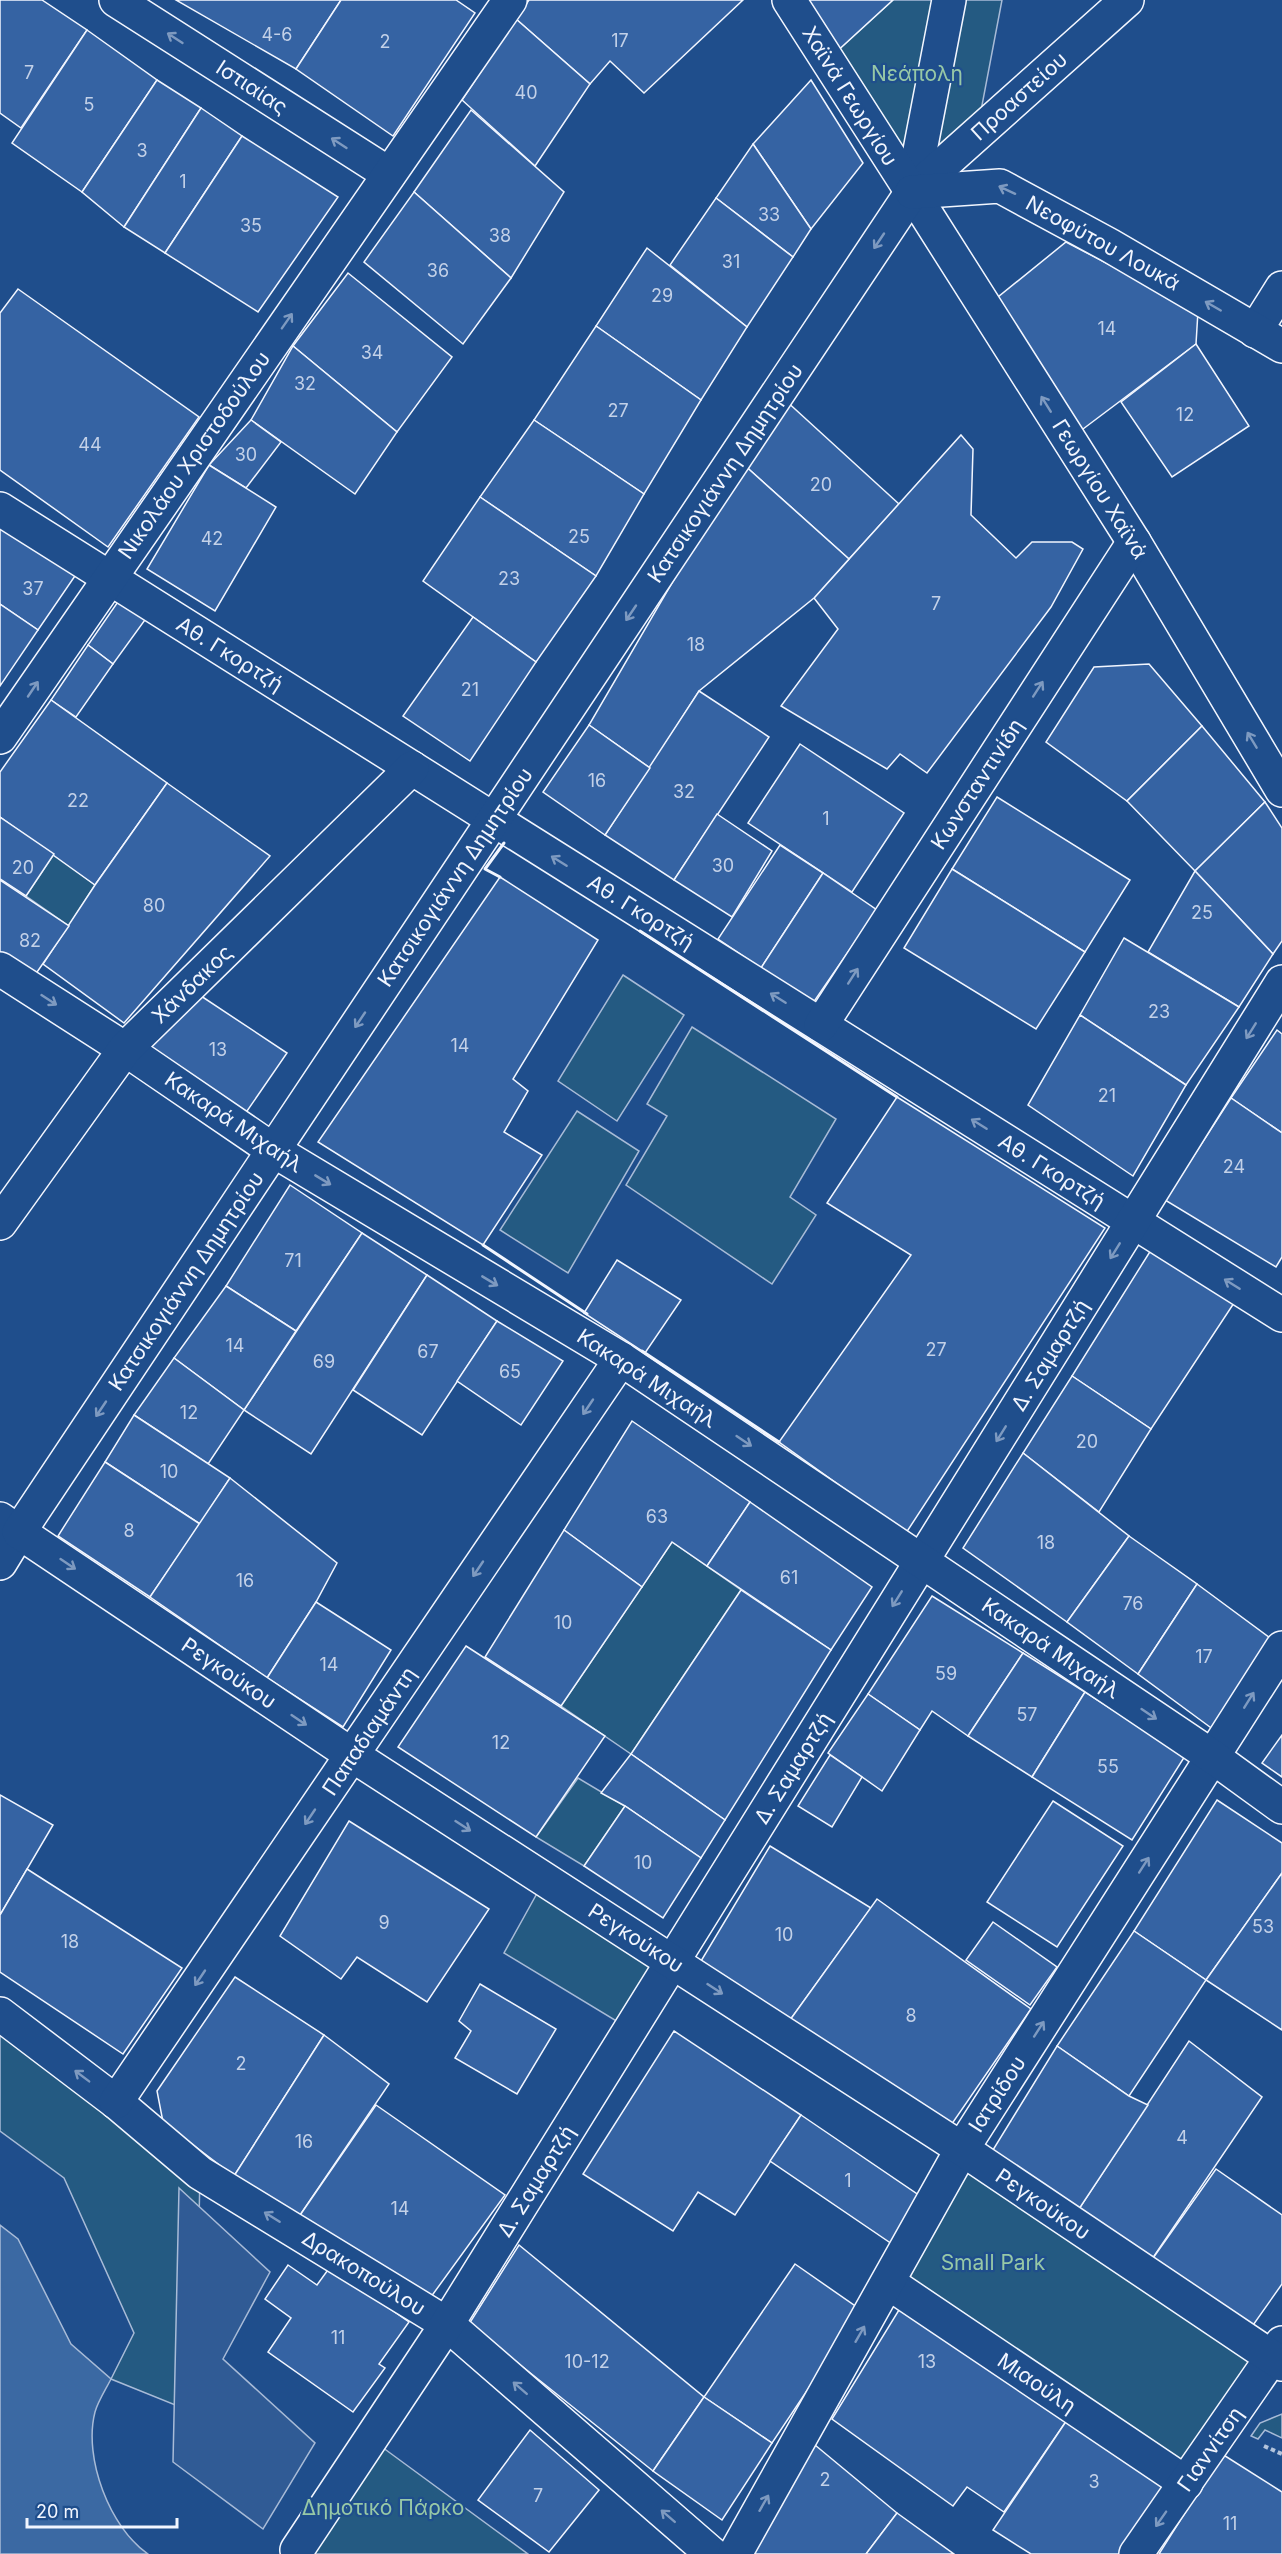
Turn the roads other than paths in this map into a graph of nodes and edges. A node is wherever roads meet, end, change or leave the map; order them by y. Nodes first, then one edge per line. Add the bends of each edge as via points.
1 (116, 0) edge
2 (510, 0) edge
3 (789, 0) edge
4 (949, 0) edge
5 (1127, 0) edge
6 (389, 174) junction
7 (912, 192) junction
8 (1282, 288) edge
9 (1269, 338) edge
10 (0, 509) edge
11 (1134, 542) junction
12 (109, 578) junction
13 (0, 737) edge
14 (412, 768) junction
15 (1282, 790) edge
16 (493, 819) junction
17 (0, 969) edge
18 (1282, 982) edge
19 (821, 1025) junction
20 (125, 1049) junction
21 (273, 1150) junction
22 (1133, 1222) junction
23 (0, 1223) edge
24 (1282, 1315) edge
25 (621, 1359) junction
26 (10, 1525) edge
27 (922, 1560) junction
28 (0, 1563) edge
29 (1282, 1648) edge
30 (352, 1755) junction
31 (1213, 1757) junction
32 (1282, 1807) edge
33 (673, 1962) junction
34 (0, 2014) edge
35 (116, 2102) junction
36 (962, 2149) junction
37 (889, 2283) junction
38 (447, 2324) junction
39 (1279, 2355) edge
40 (1186, 2483) junction
41 (297, 2550) dead end
42 (712, 2554) edge
43 (735, 2554) edge
44 (1136, 2554) edge

6 -> 1 street, Ιστιαίας
2 - 6 street, Νικολάου Χριστοδούλου
3 - 7 street, Χαϊνά Γεωργίου
4 - 7 street
5 - 7 street, Προαστείου
12 -> 6 street, Νικολάου Χριστοδούλου
9 -> 7 street, Νεοφύτου Λουκά via 1000,186
11 -> 7 street, Γεωργίου Χαϊνά
7 -> 16 street, Κατσικογιάννη Δημητρίου
8 - 9 street
10 - 12 street, Αθ. Γκορτζή
15 -> 11 street, Γεωργίου Χαϊνά
19 -> 11 street, Κωνσταντινίδη
13 -> 12 street, Νικολάου Χριστοδούλου
12 - 14 street, Αθ. Γκορτζή
14 - 16 street, Αθ. Γκορτζή
14 - 20 street, Χάνδακος
19 -> 16 street, Αθ. Γκορτζή
16 -> 21 street, Κατσικογιάννη Δημητρίου
17 -> 20 street, Κακαρά Μιχαήλ
18 -> 22 street, Δ. Σαμαρτζή
22 -> 19 street, Αθ. Γκορτζή
20 - 21 street, Κακαρά Μιχαήλ
20 - 23 street, Χάνδακος
21 -> 25 street, Κακαρά Μιχαήλ
21 -> 26 street, Κατσικογιάννη Δημητρίου
24 -> 22 street, Αθ. Γκορτζή
22 -> 27 street, Δ. Σαμαρτζή
25 -> 27 street, Κακαρά Μιχαήλ
25 -> 30 street, Παπαδιαμάντη
26 - 28 street, Κατσικογιάννη Δημητρίου
26 -> 30 street, Ρεγκούκου
27 -> 31 street, Κακαρά Μιχαήλ
27 -> 33 street, Δ. Σαμαρτζή
31 -> 29 street, Ιατρίδου
30 -> 33 street, Ρεγκούκου
30 -> 35 street, Παπαδιαμάντη
31 - 32 street, Κακαρά Μιχαήλ
36 -> 31 street, Ιατρίδου
33 -> 36 street, Ρεγκούκου
33 - 38 street, Δ. Σαμαρτζή
35 -> 34 street, Δρακοπούλου
38 -> 35 street, Δρακοπούλου via 200,2172
36 - 37 street, Ιατρίδου
36 - 39 street, Ρεγκούκου
37 - 40 street, Μιαούλη
43 -> 37 street, Ιατρίδου
38 - 41 street, Δ. Σαμαρτζή
42 -> 38 street, Δρακοπούλου
39 - 40 street, Γιαννίτση
40 -> 44 street, Γιαννίτση

